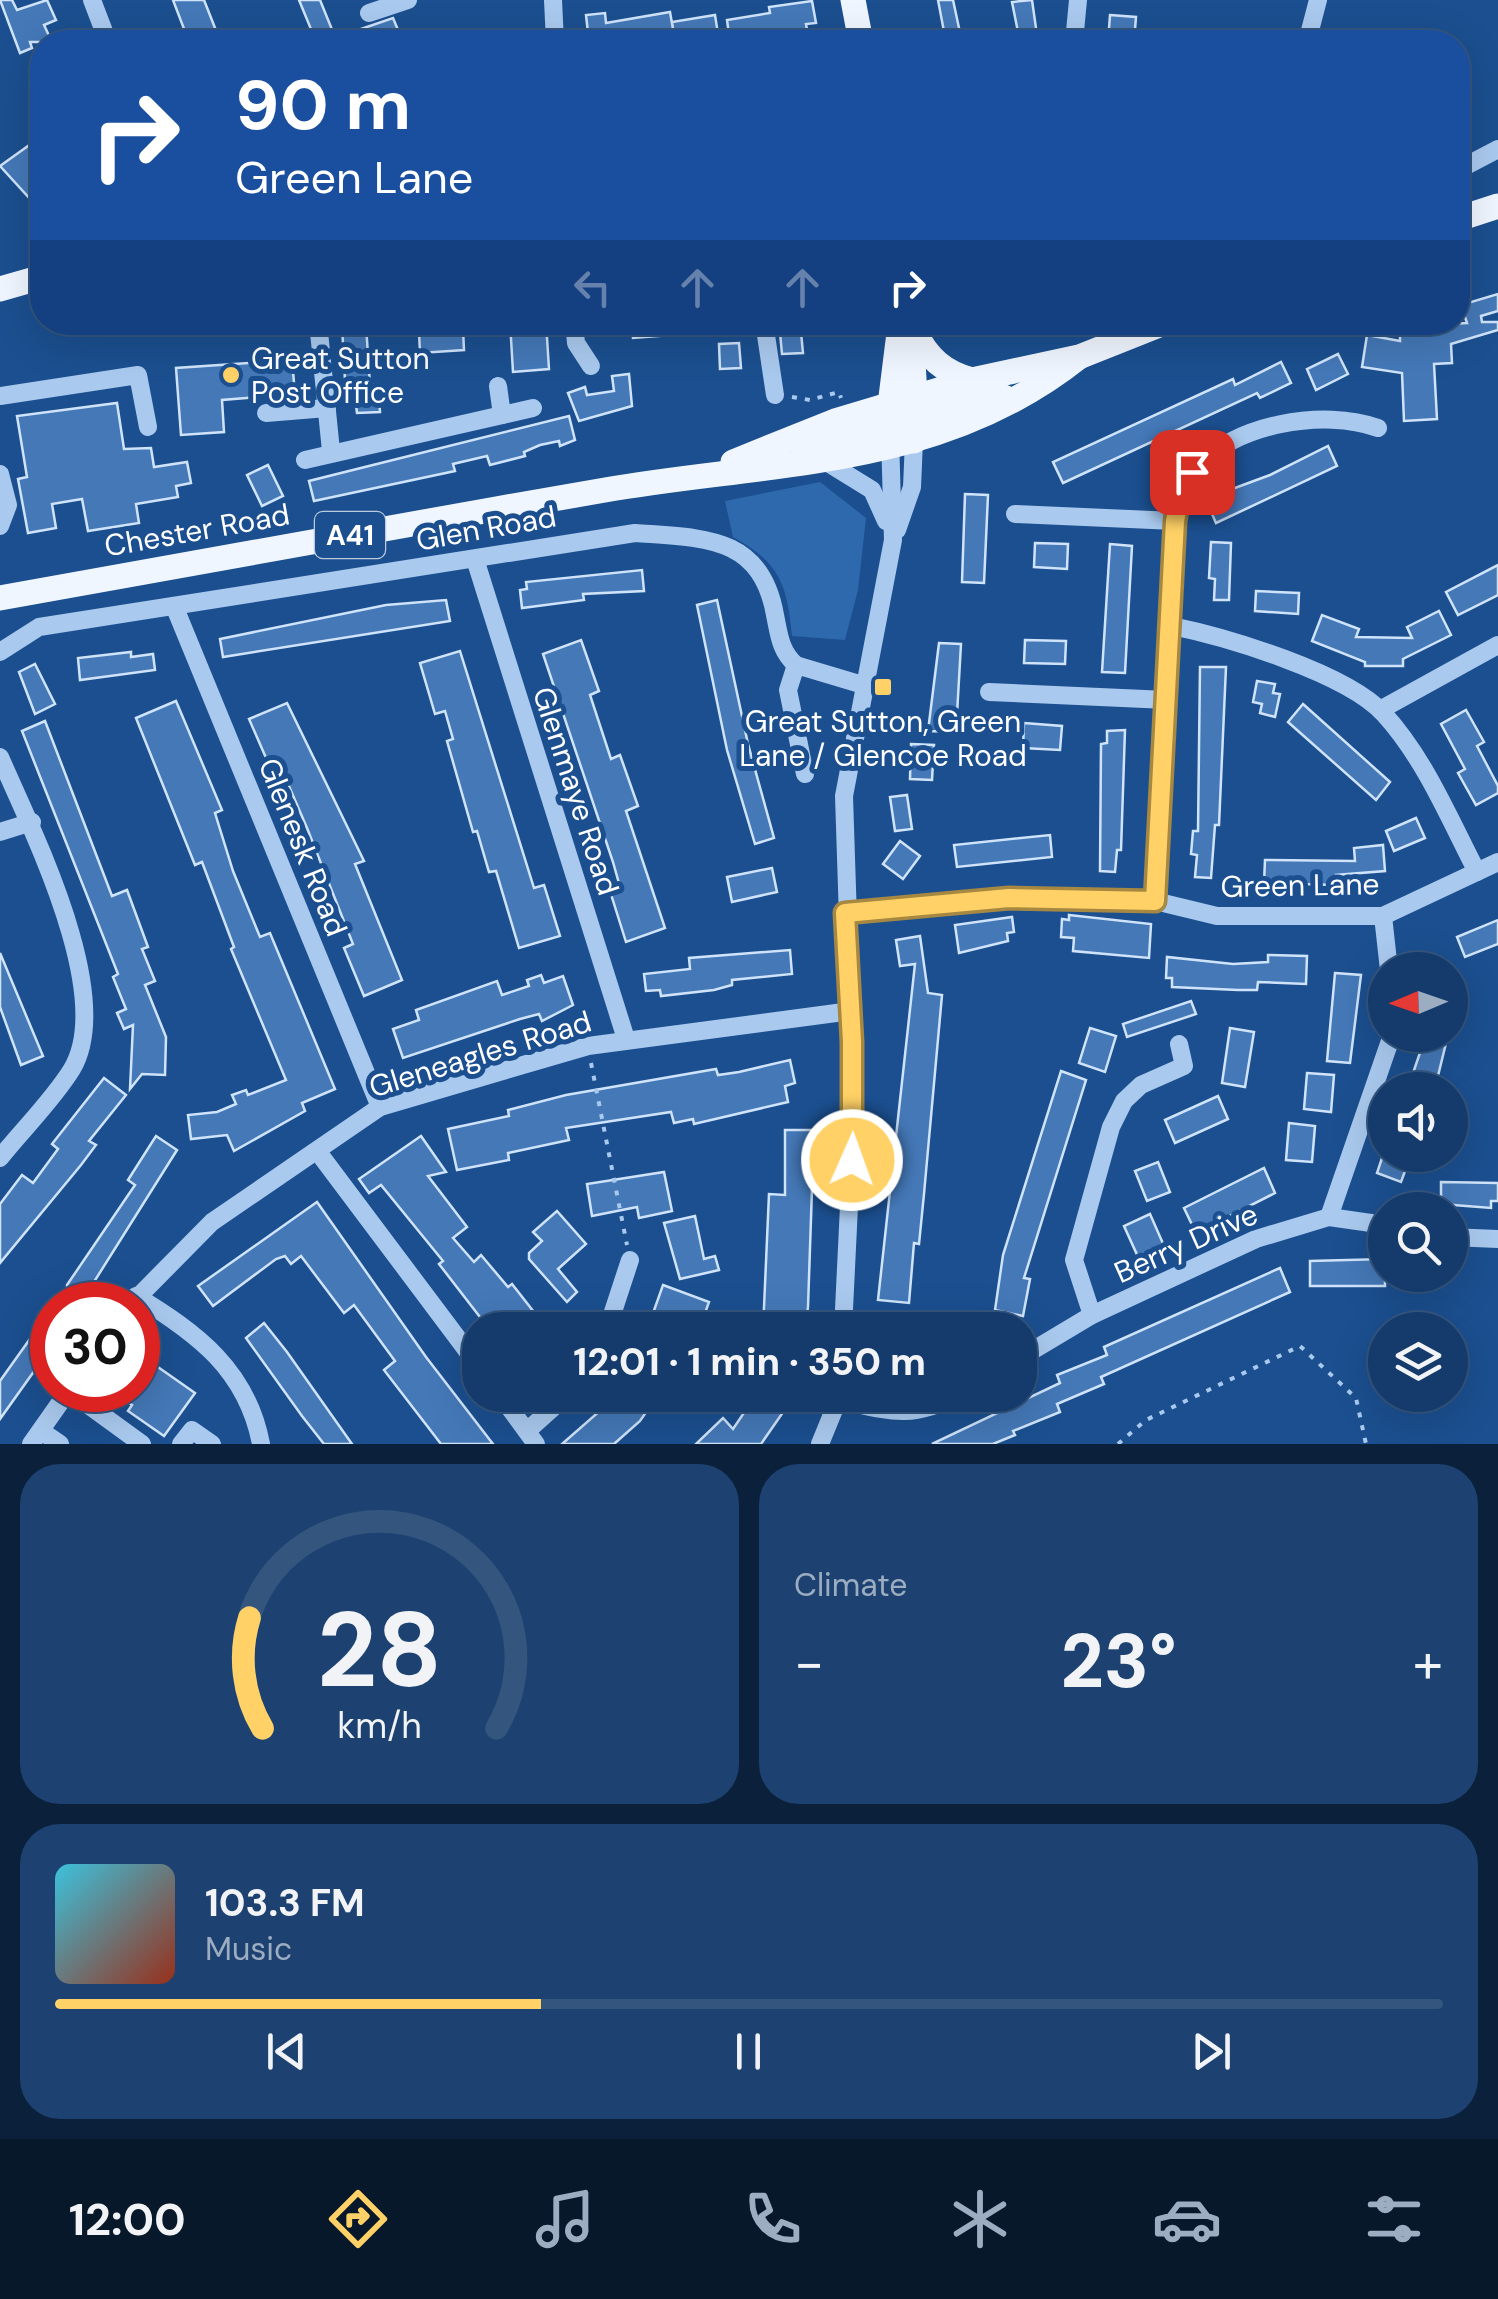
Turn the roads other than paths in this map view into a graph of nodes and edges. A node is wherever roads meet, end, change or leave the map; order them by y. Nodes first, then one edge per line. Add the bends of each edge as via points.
1 (92, 0) edge
2 (408, 0) edge
3 (553, 0) edge
4 (853, 0) edge
5 (1078, 0) edge
6 (1318, 0) edge
7 (369, 13) dead end
8 (103, 30) edge
9 (554, 30) edge
10 (859, 30) edge
11 (1075, 30) edge
12 (1310, 30) edge
13 (1498, 149) edge
14 (1470, 164) edge
15 (1498, 206) edge
16 (1470, 214) edge
17 (30, 281) edge
18 (0, 290) edge
19 (319, 335) edge
20 (575, 335) edge
21 (766, 335) edge
22 (905, 335) edge
23 (913, 335) edge
24 (1134, 335) edge
25 (1079, 357) junction
26 (591, 366) dead end
27 (972, 380) junction
28 (498, 386) dead end
29 (775, 394) road end
30 (0, 396) edge
31 (327, 408) junction
32 (533, 408) dead end
33 (266, 413) dead end
34 (502, 415) junction
35 (903, 423) junction
36 (148, 427) dead end
37 (1378, 428) dead end
38 (331, 451) junction
39 (754, 454) junction
40 (305, 460) dead end
41 (825, 461) junction
42 (0, 474) edge
43 (700, 475) junction
44 (1015, 514) dead end
45 (1175, 521) junction
46 (0, 526) edge
47 (893, 540) junction
48 (474, 559) junction
49 (0, 598) edge
50 (175, 608) junction
51 (1172, 626) junction
52 (1498, 645) edge
53 (0, 652) edge
54 (796, 664) junction
55 (863, 685) junction
56 (989, 692) dead end
57 (1167, 700) junction
58 (1380, 710) junction
59 (0, 758) edge
60 (805, 774) dead end
61 (32, 822) junction
62 (0, 832) edge
63 (1498, 862) edge
64 (1477, 872) junction
65 (1155, 901) junction
66 (845, 913) junction
67 (1382, 916) junction
68 (1387, 952) edge
69 (851, 1011) junction
70 (626, 1039) junction
71 (1179, 1044) dead end
72 (1386, 1052) edge
73 (380, 1107) junction
74 (318, 1152) junction
75 (0, 1158) edge
76 (1329, 1217) junction
77 (1368, 1223) edge
78 (1468, 1238) edge
79 (1498, 1239) edge
80 (630, 1260) road end
81 (151, 1282) edge
82 (613, 1312) edge
83 (844, 1312) edge
84 (160, 1313) edge
85 (1092, 1315) junction
86 (462, 1344) edge
87 (1037, 1348) edge
88 (54, 1412) edge
89 (98, 1412) edge
90 (513, 1412) edge
91 (552, 1412) edge
92 (834, 1412) edge
93 (36, 1437) edge
94 (531, 1437) edge
95 (60, 1444) edge
96 (142, 1444) edge
97 (182, 1444) edge
98 (212, 1444) edge
99 (261, 1444) edge
100 (820, 1444) edge

1 - 8 street
2 - 7 street
3 - 9 street
4 - 10 main road
5 - 11 street
6 - 12 street
13 - 14 street
15 - 16 main road
17 - 18 main road
19 - 31 street
20 - 26 street
21 - 29 street
22 - 35 main road
23 - 27 main road via 926,355
24 - 25 main road, Chester Road / A41
25 - 27 main road, Chester Road / A41
25 - 35 main road, Chester Road / A41 via 1037,390 965,426
27 - 35 main road, Chester Road / A41
28 - 34 street
30 - 36 street via 138,375
31 - 33 street
31 - 38 street
32 - 34 street
34 - 38 street
35 - 39 main road, A41
35 - 39 main road, Chester Road / A41 via 846,418
35 - 41 main road, Chester Road / A41
35 - 47 street via 912,487
37 - 45 street via 1326,419 1262,429 1199,464 1181,490
38 - 40 street
39 - 43 main road, Chester Road / A41
41 - 43 main road, Chester Road / A41
41 - 47 street via 872,490
42 - 46 street via 8,505
43 - 49 main road, Chester Road / A41
44 - 45 street
45 - 51 street
47 - 55 street
48 - 50 street, Glen Road
48 - 54 street, Glen Road via 635,533 727,544 763,572 783,649
48 - 70 street, Glenmaye Road
50 - 53 street, Glen Road via 40,626
50 - 73 street, Glenesk Road
51 - 57 street
51 - 58 street via 1285,660
52 - 58 street
54 - 55 street
54 - 60 street via 788,690
55 - 66 street via 844,796
56 - 57 street
57 - 65 street
58 - 64 street via 1416,755
59 - 61 street
61 - 62 street
61 - 75 street via 82,985 84,1035 72,1068
63 - 64 street, Green Lane
64 - 67 street, Green Lane
65 - 66 street, Green Lane via 1009,898
65 - 67 street, Green Lane via 1217,916
66 - 69 street
67 - 68 street
69 - 70 street, Gleneagles Road
69 - 83 street via 854,1104
70 - 73 street, Gleneagles Road
71 - 85 street via 1184,1066 1140,1085 1124,1101 1092,1189 1074,1260
72 - 76 street
73 - 74 street, Gleneagles Road
74 - 81 street, Gleneagles Road via 212,1222
74 - 86 street
76 - 77 street, Berry Drive
76 - 85 street, Berry Drive via 1256,1239
78 - 79 street
80 - 82 street
84 - 99 street via 227,1362 255,1411
85 - 87 street, Berry Drive
88 - 93 street
89 - 96 street
90 - 94 street
91 - 94 street
92 - 100 street
93 - 95 street
97 - 98 street via 192,1430

